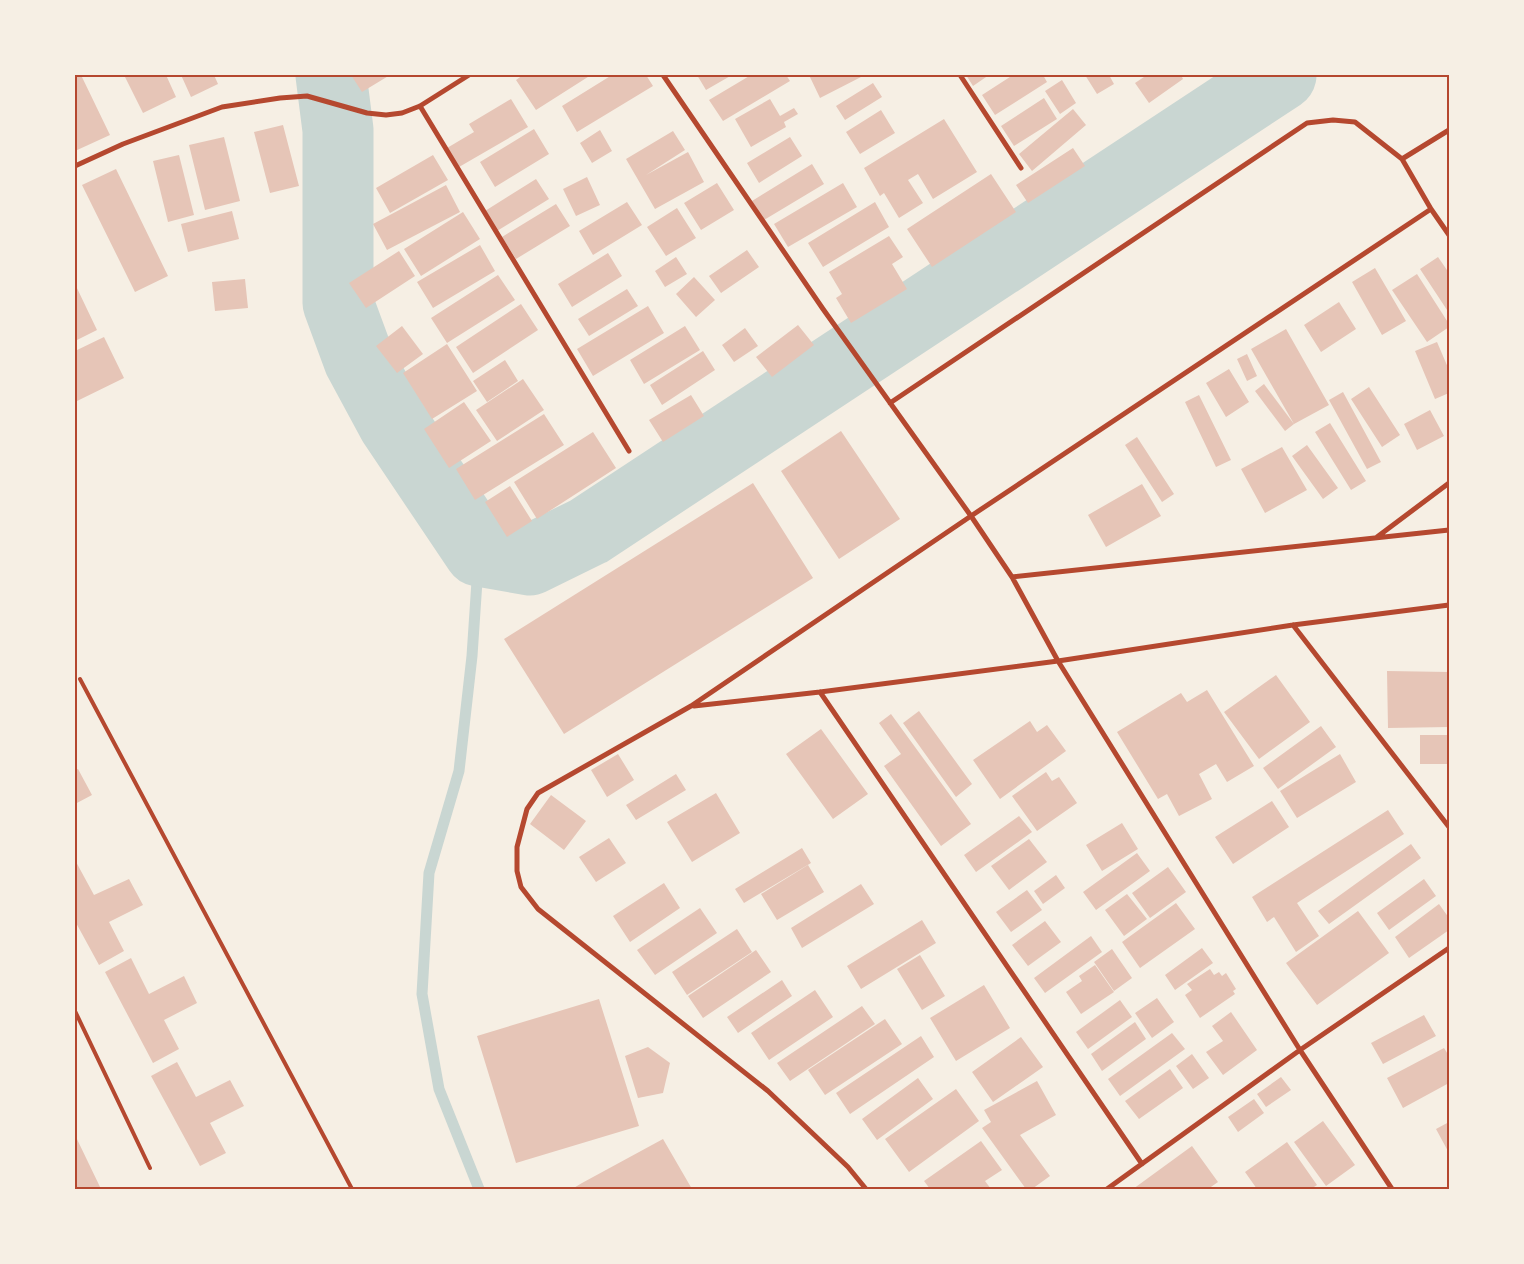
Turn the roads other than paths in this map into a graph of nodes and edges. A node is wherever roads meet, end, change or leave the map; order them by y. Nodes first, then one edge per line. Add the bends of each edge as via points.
1 (469, 75) edge
2 (663, 75) edge
3 (960, 75) edge
4 (420, 106) junction
5 (1449, 130) edge
6 (1402, 159) junction
7 (75, 166) edge
8 (1021, 168) dead end
9 (1431, 209) junction
10 (1449, 235) edge
11 (890, 403) junction
12 (629, 451) dead end
13 (1449, 483) edge
14 (971, 516) junction
15 (1449, 530) edge
16 (1376, 538) junction
17 (1012, 578) junction
18 (1449, 605) edge
19 (1293, 625) junction
20 (1058, 661) junction
21 (80, 678) dead end
22 (820, 692) junction
23 (691, 706) junction
24 (1449, 827) edge
25 (1449, 948) edge
26 (75, 1011) edge
27 (1300, 1050) junction
28 (1142, 1164) junction
29 (150, 1168) dead end
30 (352, 1189) edge
31 (866, 1189) edge
32 (1107, 1189) edge
33 (1392, 1189) edge

1 - 4 street
2 - 11 street
3 - 8 street
4 - 7 street via 386,115 307,96 222,108 122,144
4 - 12 street
5 - 6 street
6 - 9 street
6 - 11 street via 1355,122 1306,123
9 - 10 street
9 - 14 street
11 - 14 street
13 - 16 street
14 - 17 street
14 - 23 street
15 - 16 street
16 - 17 street
17 - 20 street
18 - 19 street
19 - 20 street
19 - 24 street
20 - 22 street
20 - 27 street
21 - 30 lane
22 - 23 street
22 - 28 street
23 - 31 street via 538,793 527,809 517,847 521,887 538,909 768,1091 848,1167
25 - 27 street
26 - 29 lane
27 - 28 street
27 - 33 street
28 - 32 street

